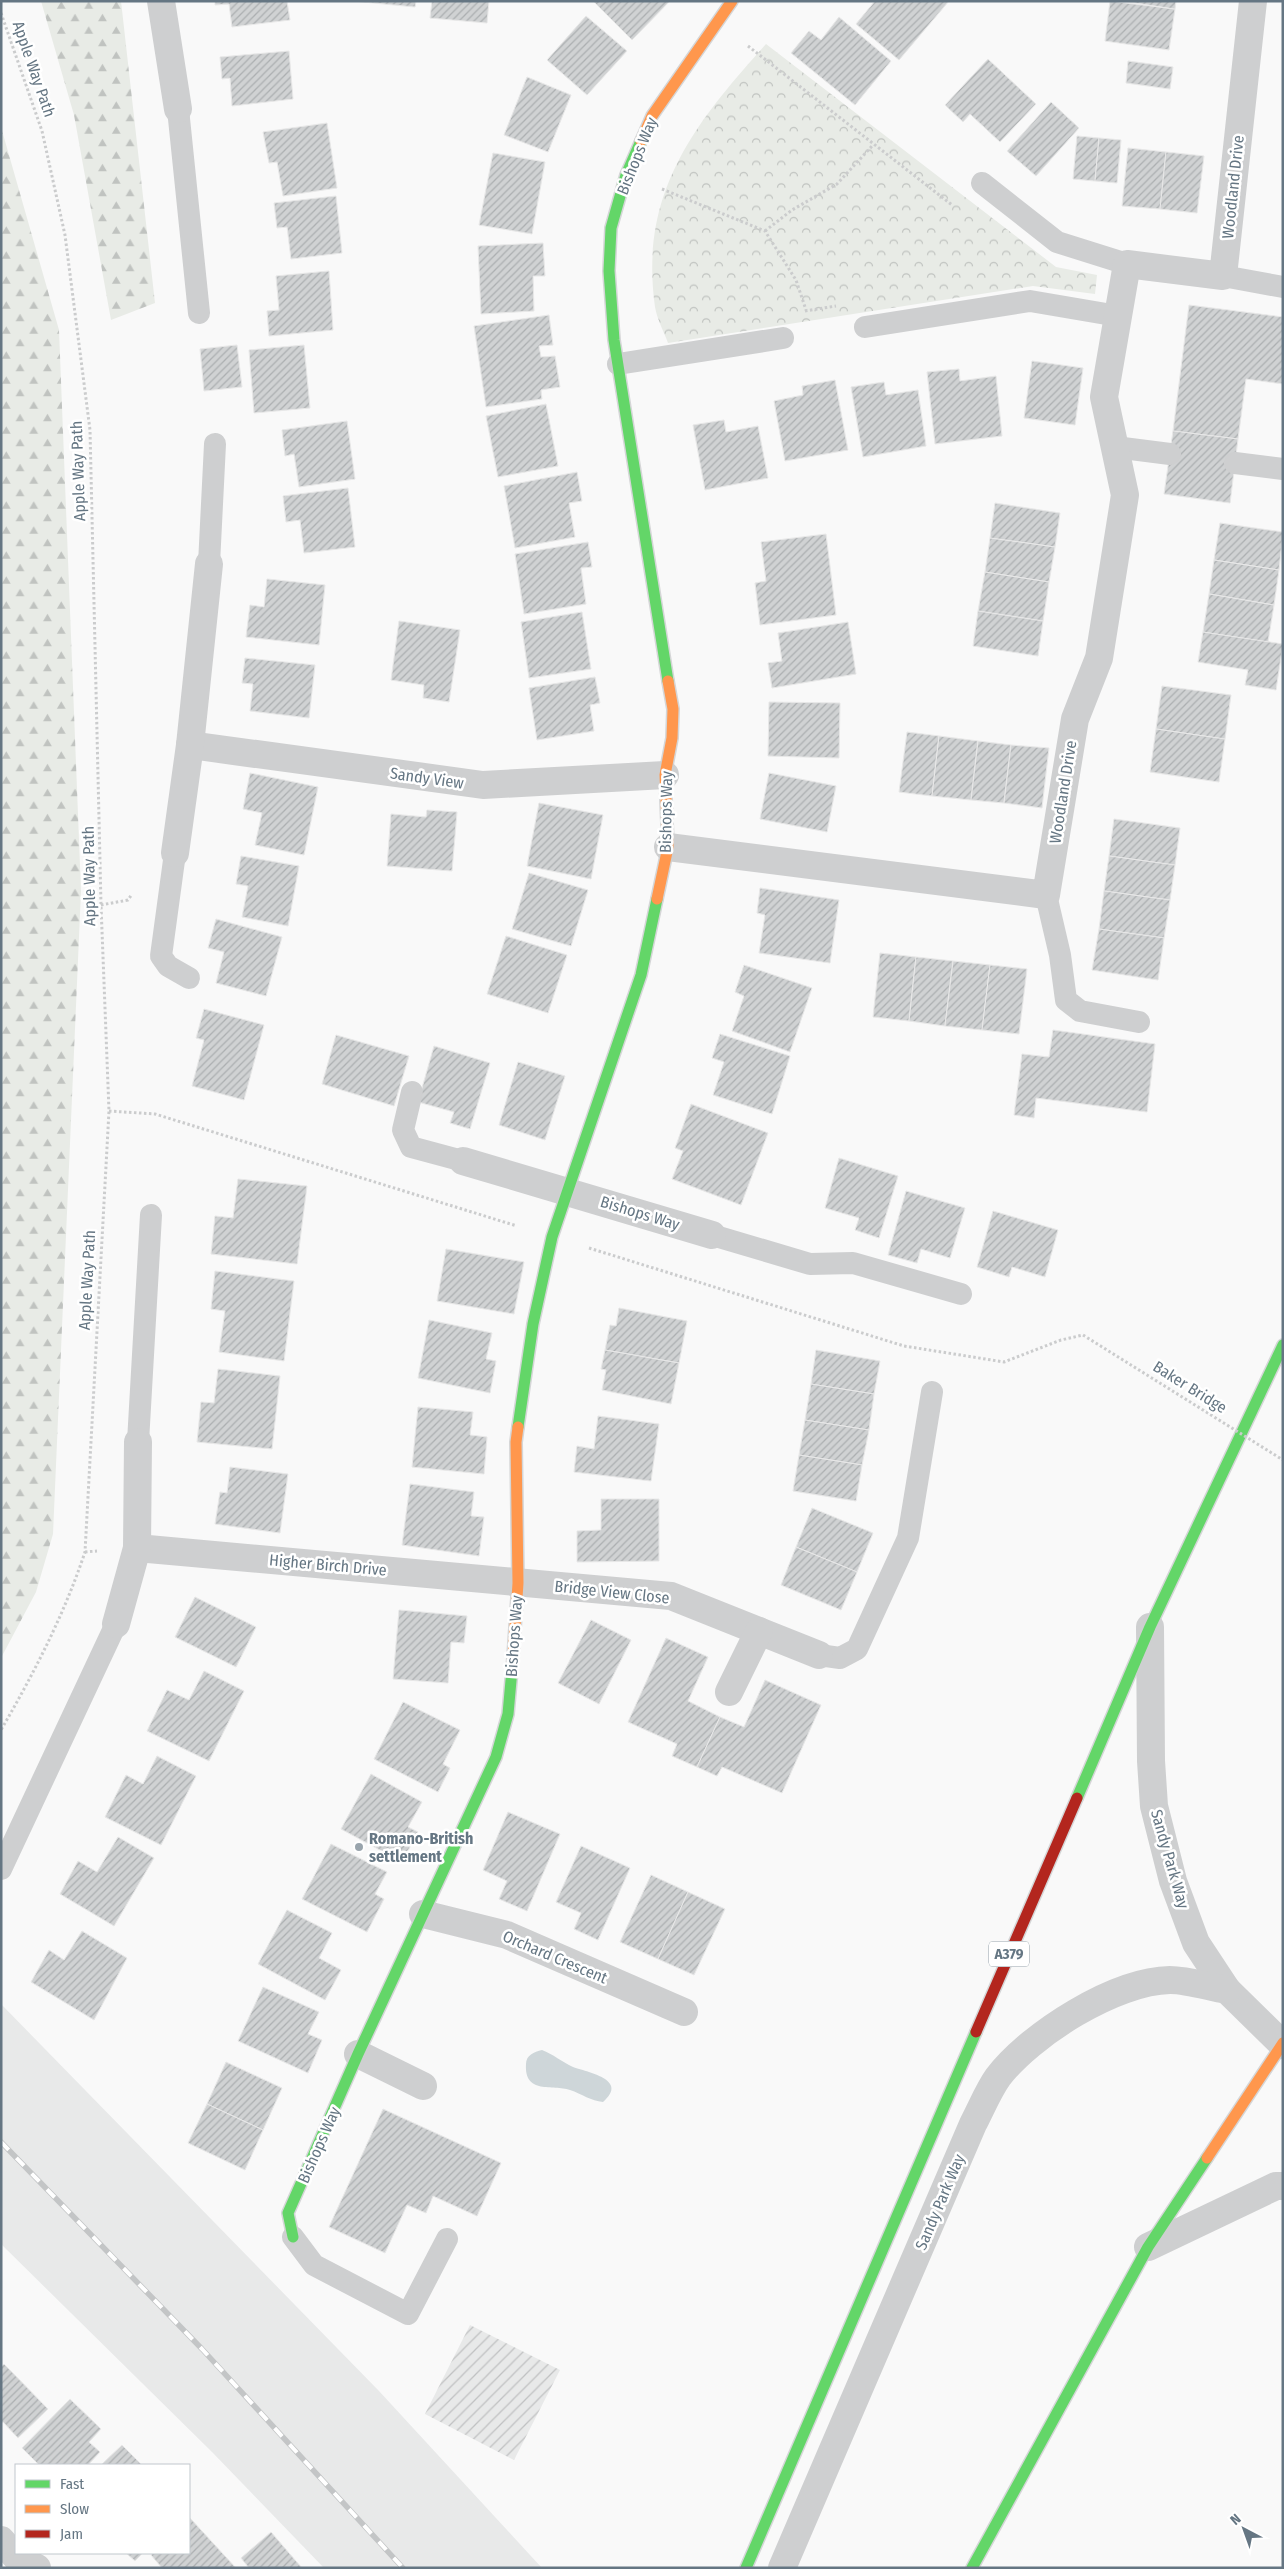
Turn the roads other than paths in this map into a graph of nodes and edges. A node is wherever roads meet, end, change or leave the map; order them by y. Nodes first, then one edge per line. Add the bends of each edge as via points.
1 (161, 1) edge
2 (732, 1) edge
3 (1253, 1) edge
4 (178, 109) joint
5 (982, 183) dead end
6 (1127, 264) junction
7 (1223, 276) junction
8 (1283, 288) edge
9 (199, 314) dead end
10 (1118, 316) junction
11 (865, 327) dead end
12 (783, 338) dead end
13 (618, 364) junction
14 (215, 444) dead end
15 (1115, 447) junction
16 (1170, 454) dead end
17 (1235, 463) dead end
18 (1283, 469) edge
19 (208, 564) joint
20 (190, 745) junction
21 (665, 775) junction
22 (668, 847) junction
23 (175, 853) joint
24 (1046, 895) junction
25 (189, 978) dead end
26 (1139, 1022) dead end
27 (412, 1092) dead end
28 (463, 1161) joint
29 (568, 1191) junction
30 (151, 1215) dead end
31 (712, 1235) joint
32 (961, 1294) dead end
33 (1283, 1345) edge
34 (932, 1392) dead end
35 (138, 1442) joint
36 (137, 1548) junction
37 (518, 1583) junction
38 (116, 1624) joint
39 (1150, 1627) junction
40 (759, 1631) junction
41 (819, 1655) joint
42 (729, 1692) dead end
43 (1, 1869) edge
44 (423, 1914) junction
45 (1227, 1990) junction
46 (684, 2012) dead end
47 (1282, 2044) edge
48 (358, 2054) junction
49 (423, 2086) dead end
50 (1283, 2186) edge
51 (293, 2237) joint
52 (447, 2239) dead end
53 (1148, 2247) junction
54 (1, 2540) edge
55 (37, 2568) edge
56 (746, 2568) edge
57 (782, 2568) edge
58 (972, 2568) edge

1 - 4 street
2 - 13 street, Bishops Way via 652,116 626,175 612,228 609,271
3 - 7 street, Woodland Drive
4 - 9 lane
5 - 6 lane via 1056,242
6 - 7 street
6 - 10 street, Woodland Drive
7 - 8 lane
10 - 11 lane via 1030,301
10 - 15 street, Woodland Drive via 1104,397
12 - 13 lane
13 - 21 street, Bishops Way via 673,709
14 - 19 lane
15 - 16 lane
15 - 24 street, Woodland Drive via 1125,495 1099,658 1075,720
17 - 18 lane
19 - 20 street
20 - 21 street, Sandy View via 483,785
20 - 23 street
21 - 22 street, Bishops Way
22 - 24 street
22 - 29 street, Bishops Way via 641,975
23 - 25 lane via 161,956 168,966
24 - 26 lane via 1066,1000 1080,1011
27 - 28 lane via 403,1130 411,1148
28 - 29 street, Bishops Way
29 - 31 street, Bishops Way
29 - 37 street, Bishops Way via 552,1237 533,1324 516,1442
30 - 35 lane
31 - 32 lane via 810,1264 853,1263
33 - 39 street, A379
34 - 41 lane via 908,1538 857,1649 840,1658
35 - 36 street
36 - 37 street, Higher Birch Drive
36 - 38 street
37 - 40 street, Bridge View Close via 671,1596
37 - 44 street, Bishops Way via 508,1714 496,1758
38 - 43 lane
39 - 45 street, Sandy Park Way via 1151,1761 1158,1831 1196,1943
39 - 56 street, A379
40 - 41 street, Bridge View Close
40 - 42 street
44 - 46 street, Orchard Crescent via 507,1935
44 - 48 street, Bishops Way
45 - 47 street, Sandy Park Way
45 - 57 street, Sandy Park Way via 1171,1980 1143,1984 1074,2012 1021,2050 997,2078 969,2133
47 - 53 street
48 - 49 street
48 - 51 street, Bishops Way via 288,2213
50 - 53 street via 1276,2186 1220,2211
51 - 52 lane via 314,2265 408,2314
53 - 58 street
54 - 55 street via 16,2557

